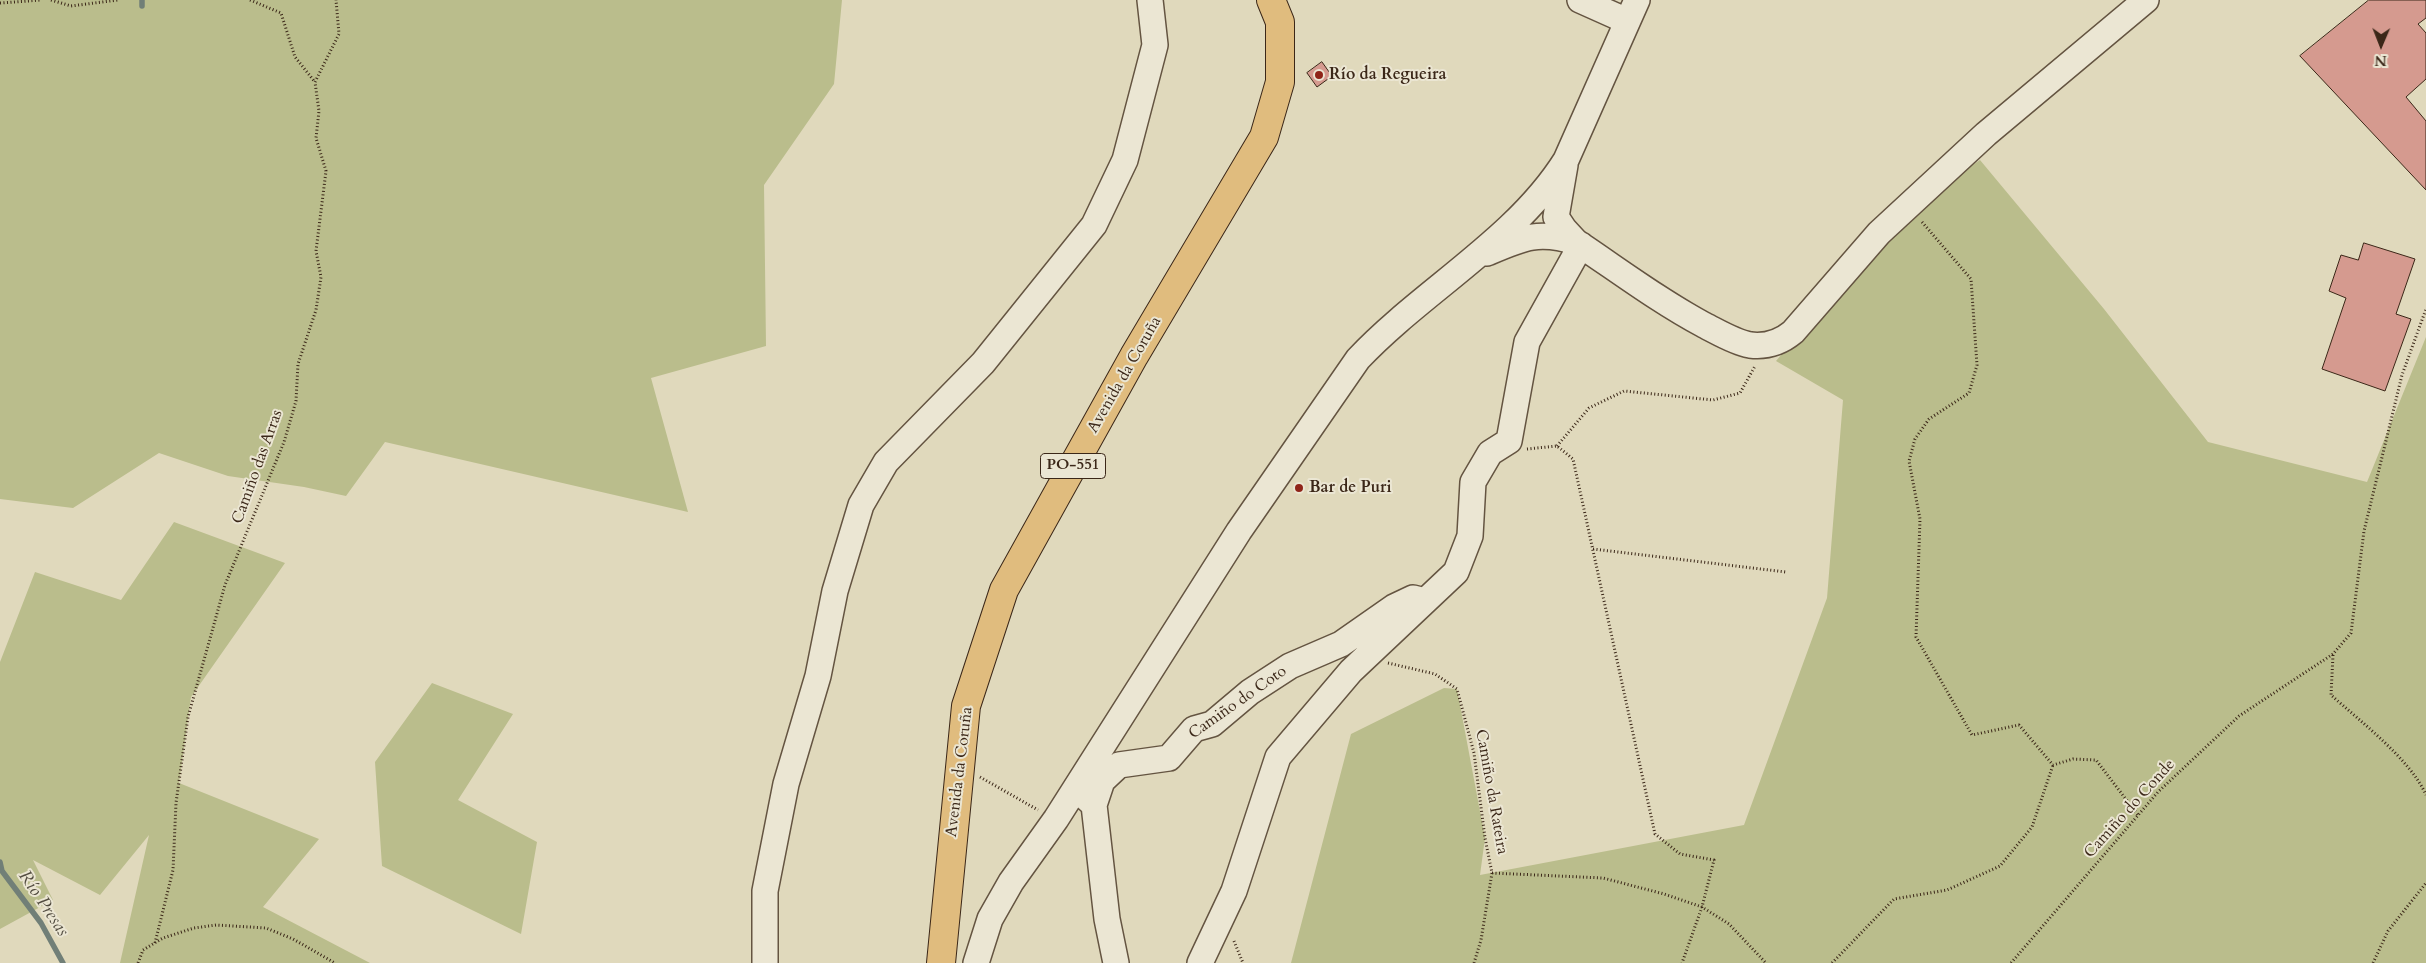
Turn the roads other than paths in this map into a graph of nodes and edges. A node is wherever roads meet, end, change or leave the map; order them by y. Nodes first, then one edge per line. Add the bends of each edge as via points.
1 (1150, 0) edge
2 (1271, 0) edge
3 (1580, 0) edge
4 (2146, 0) edge
5 (1632, 10) edge
6 (1566, 160) junction
7 (1540, 194) junction
8 (1514, 221) junction
9 (1549, 226) junction
10 (1578, 243) junction
11 (1468, 262) junction
12 (1426, 601) junction
13 (1076, 788) junction
14 (1094, 805) junction
15 (978, 956) edge
16 (765, 963) edge
17 (941, 963) edge
18 (960, 963) edge
19 (1116, 963) edge
20 (1200, 963) edge

1 - 16 street via 1155,45 1125,160 1094,225 983,363 886,462 861,505 835,591 818,676 786,784 765,891
2 - 17 main road, Avenida da Coruña / PO-551 via 1280,22 1280,82 1264,137 1134,356 1004,590 966,706
3 - 5 street
4 - 10 street via 1986,134 1879,234 1782,341 1750,345 1723,335 1680,312
5 - 6 street
6 - 7 street
6 - 9 street
7 - 8 street
7 - 9 street via 1548,201
8 - 9 street via 1529,233
8 - 11 street
9 - 10 street via 1564,230
9 - 11 street
10 - 12 street via 1527,342 1509,441 1490,453 1473,482 1470,536 1456,572
11 - 13 street via 1381,334 1358,359 1239,531
12 - 14 street, Camiño do Coto via 1414,598 1394,607 1342,644 1290,666 1250,692 1212,724 1194,729 1169,758 1119,765 1102,781
12 - 20 street via 1351,671 1278,756 1234,891
13 - 14 street
13 - 15 street via 1011,882 990,919
14 - 19 street via 1107,919
15 - 18 street

